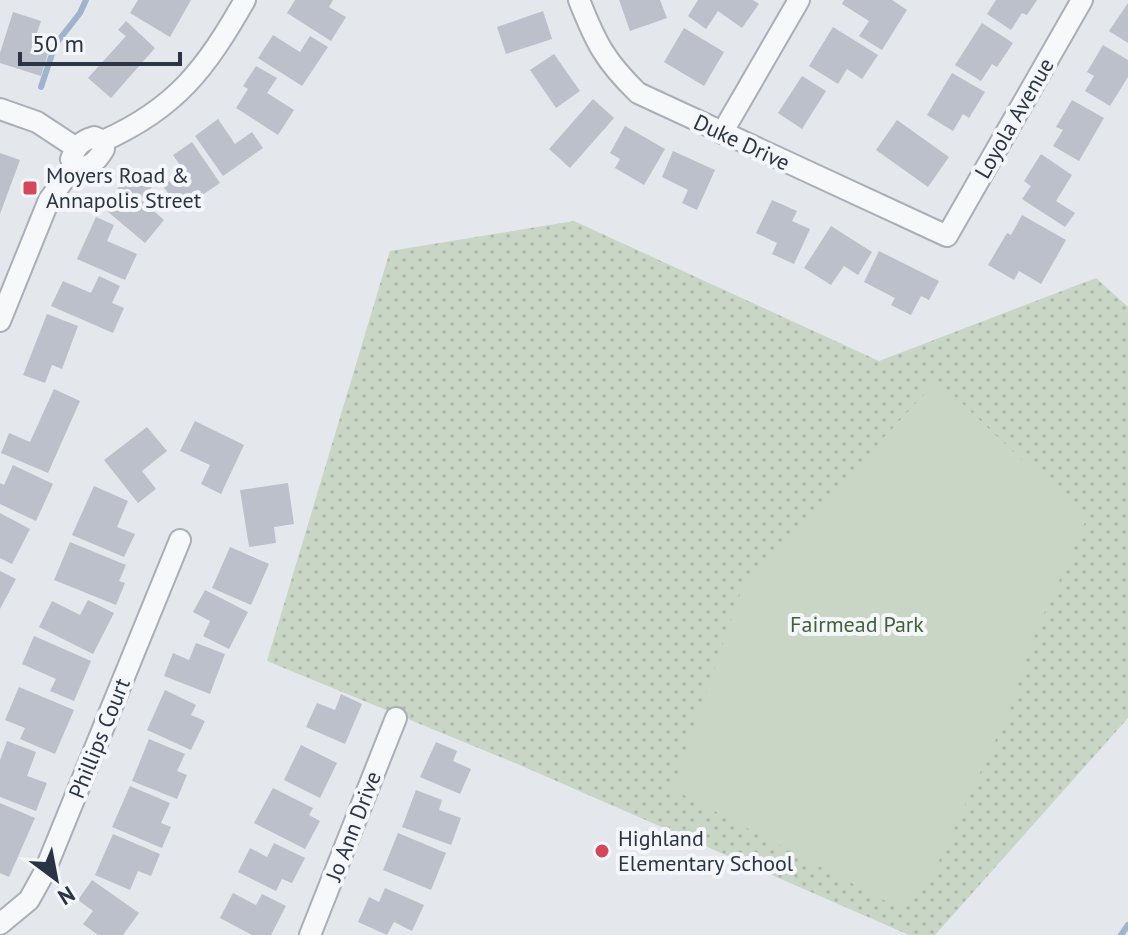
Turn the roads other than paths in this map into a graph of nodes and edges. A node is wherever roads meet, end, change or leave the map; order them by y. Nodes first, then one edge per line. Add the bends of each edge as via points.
1 (245, 0) edge
2 (579, 0) edge
3 (799, 0) edge
4 (1082, 0) edge
5 (0, 109) edge
6 (722, 133) junction
7 (75, 157) junction
8 (947, 236) joint
9 (0, 321) edge
10 (180, 540) dead end
11 (396, 718) dead end
12 (0, 924) edge
13 (310, 935) edge

1 - 7 street via 198,75 124,132 103,141 84,140
2 - 6 street, Duke Drive via 612,67 638,93
3 - 6 street
4 - 8 street, Loyola Avenue
5 - 7 street via 37,122
6 - 8 street, Duke Drive
7 - 9 street via 49,200
10 - 12 street, Phillips Court via 44,873 29,900
11 - 13 street, Jo Ann Drive

